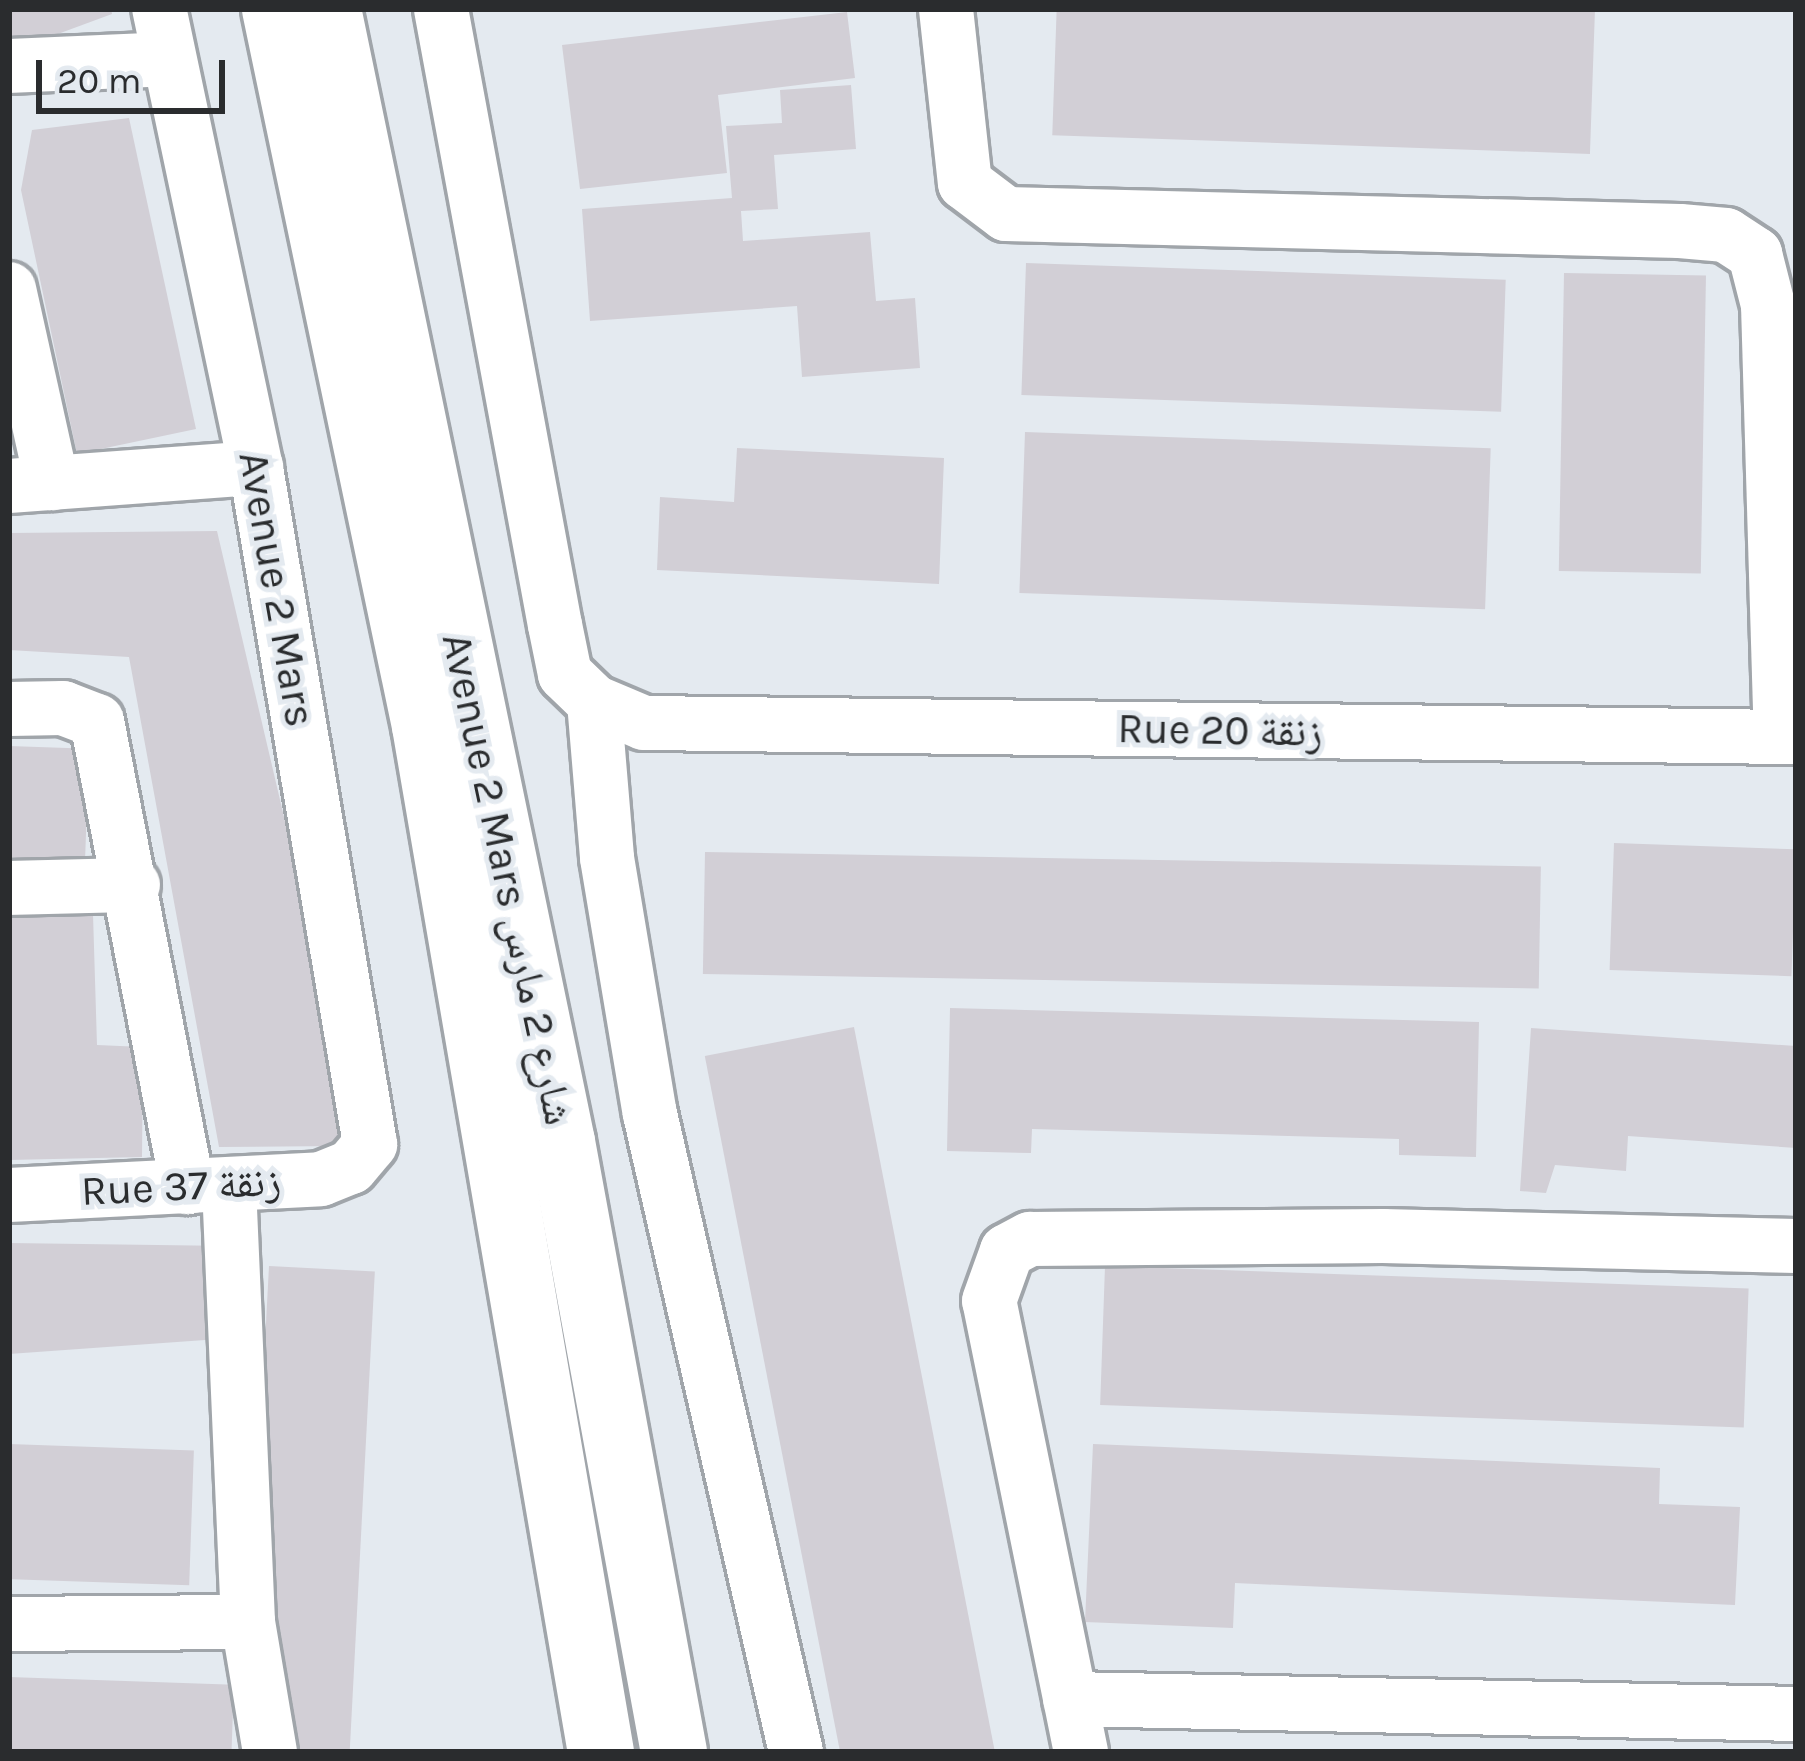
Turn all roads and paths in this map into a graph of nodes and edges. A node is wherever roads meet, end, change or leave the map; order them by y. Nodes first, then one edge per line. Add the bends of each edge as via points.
1 (275, 9) edge
2 (328, 9) edge
3 (441, 9) edge
4 (946, 9) edge
5 (163, 34) edge
6 (9, 66) edge
7 (9, 289) edge
8 (256, 468) junction
9 (30, 484) edge
10 (594, 702) junction
11 (9, 710) edge
12 (1788, 737) edge
13 (133, 885) junction
14 (9, 888) edge
15 (351, 1166) joint
16 (209, 1187) junction
17 (9, 1195) edge
18 (1796, 1246) edge
19 (248, 1622) junction
20 (9, 1624) edge
21 (1070, 1700) junction
22 (1796, 1714) edge
23 (270, 1752) edge
24 (601, 1752) edge
25 (674, 1752) edge
26 (796, 1752) edge
27 (1081, 1752) edge

1 - 24 main road, Avenue 2 Mars شارع 2 مارس via 425,726
2 - 25 main road, Avenue 2 Mars شارع 2 مارس via 562,1142
3 - 10 street via 555,625 566,674
4 - 12 street via 964,183 1006,214 1680,231 1726,235 1755,254 1768,305
5 - 6 street
5 - 8 street, Avenue 2 Mars
7 - 9 street
8 - 9 street
8 - 15 street, Avenue 2 Mars via 368,1100 370,1144
10 - 12 street, Rue 20 زنقة via 644,723
10 - 26 street via 608,858 650,1114
11 - 13 street via 63,708 97,721
13 - 14 street
13 - 16 street
15 - 16 street, Rue 37 زنقة
16 - 17 street, Rue 37 زنقة
16 - 19 street
18 - 21 street via 1384,1235 1030,1239 1007,1252 988,1301
19 - 20 street
19 - 23 street
21 - 22 street
21 - 27 street

